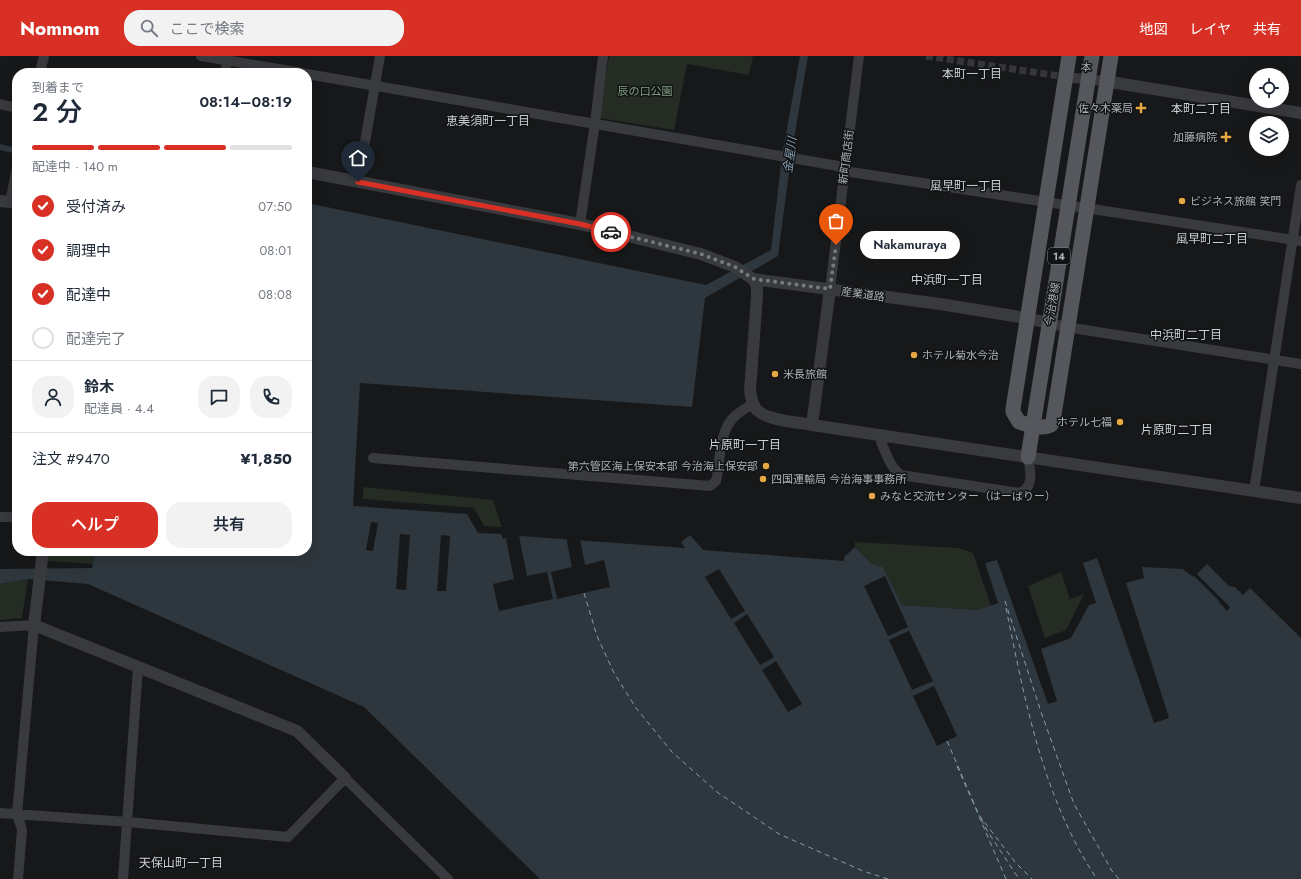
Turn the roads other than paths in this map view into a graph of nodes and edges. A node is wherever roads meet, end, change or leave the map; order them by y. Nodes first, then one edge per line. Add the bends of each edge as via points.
1 (44, 56) edge
2 (201, 56) edge
3 (380, 56) edge
4 (603, 56) edge
5 (859, 56) edge
6 (1069, 56) edge
7 (1092, 56) edge
8 (1111, 56) edge
9 (227, 58) edge
10 (41, 68) edge
11 (226, 68) edge
12 (277, 68) edge
13 (312, 75) edge
14 (1066, 77) junction
15 (1088, 79) junction
16 (1105, 81) junction
17 (375, 85) junction
18 (0, 104) edge
19 (12, 107) edge
20 (1301, 113) edge
21 (595, 123) junction
22 (844, 171) junction
23 (312, 173) edge
24 (358, 182) junction
25 (1301, 185) edge
26 (12, 189) edge
27 (9, 202) edge
28 (1046, 203) junction
29 (1068, 205) junction
30 (1087, 207) junction
31 (580, 224) junction
32 (1296, 241) edge
33 (754, 279) junction
34 (830, 289) junction
35 (1026, 318) junction
36 (1048, 323) junction
37 (1068, 327) junction
38 (1273, 360) junction
39 (1301, 364) edge
40 (753, 404) junction
41 (812, 425) junction
42 (1032, 426) junction
43 (878, 434) junction
44 (1028, 457) junction
45 (373, 458) dead end
46 (1254, 491) junction
47 (1301, 498) edge
48 (0, 517) edge
49 (12, 517) edge
50 (42, 556) edge
51 (34, 625) junction
52 (0, 627) edge
53 (138, 668) junction
54 (345, 778) junction
55 (0, 813) edge
56 (17, 814) junction
57 (128, 822) junction
58 (18, 879) edge
59 (123, 879) edge
60 (448, 879) edge

1 - 10 street
2 - 9 street
3 - 17 street
4 - 21 street
5 - 22 street, 新町商店街
6 - 14 main road
7 - 15 main road, 今治港線 / 14
8 - 16 main road
9 - 11 street
9 - 12 street
13 - 17 street
14 - 15 street, 本
14 - 28 main road
15 - 16 street, 本
15 - 29 main road, 今治港線 / 14
16 - 20 street
16 - 30 main road
17 - 21 street
17 - 24 street
18 - 19 street
21 - 22 street via 838,166
21 - 31 street
22 - 28 street
22 - 34 street, 新町商店街
23 - 24 street, 産業道路
24 - 31 street, 産業道路
25 - 32 street
26 - 27 street
28 - 29 street
28 - 35 main road
29 - 30 street
29 - 36 main road, 今治港線 / 14
30 - 32 street
30 - 37 main road
31 - 33 street, 産業道路 via 701,254 735,267
32 - 38 street
33 - 34 street, 産業道路
33 - 40 street via 757,296 750,382
34 - 35 street, 産業道路
34 - 41 street, 新町商店街
35 - 36 street, 産業道路
35 - 42 main road via 1013,412 1019,422
36 - 37 street
36 - 42 main road, 今治港線 / 14
37 - 38 street
37 - 42 main road via 1053,421 1048,427
38 - 39 street
38 - 46 street
40 - 41 street via 762,414 773,418
40 - 45 street via 734,416 726,428 716,481 710,486
41 - 43 street
42 - 44 main road, 今治港線 / 14
43 - 44 street
43 - 44 street via 891,464 901,474 1020,493 1029,485 1031,474
44 - 46 street
46 - 47 street
48 - 49 street
50 - 51 street
51 - 52 street
51 - 53 street
51 - 56 street
53 - 54 street via 296,731
53 - 57 street
54 - 57 street via 288,837
54 - 60 street
55 - 56 street
56 - 57 street
56 - 58 street via 22,830
57 - 59 street

